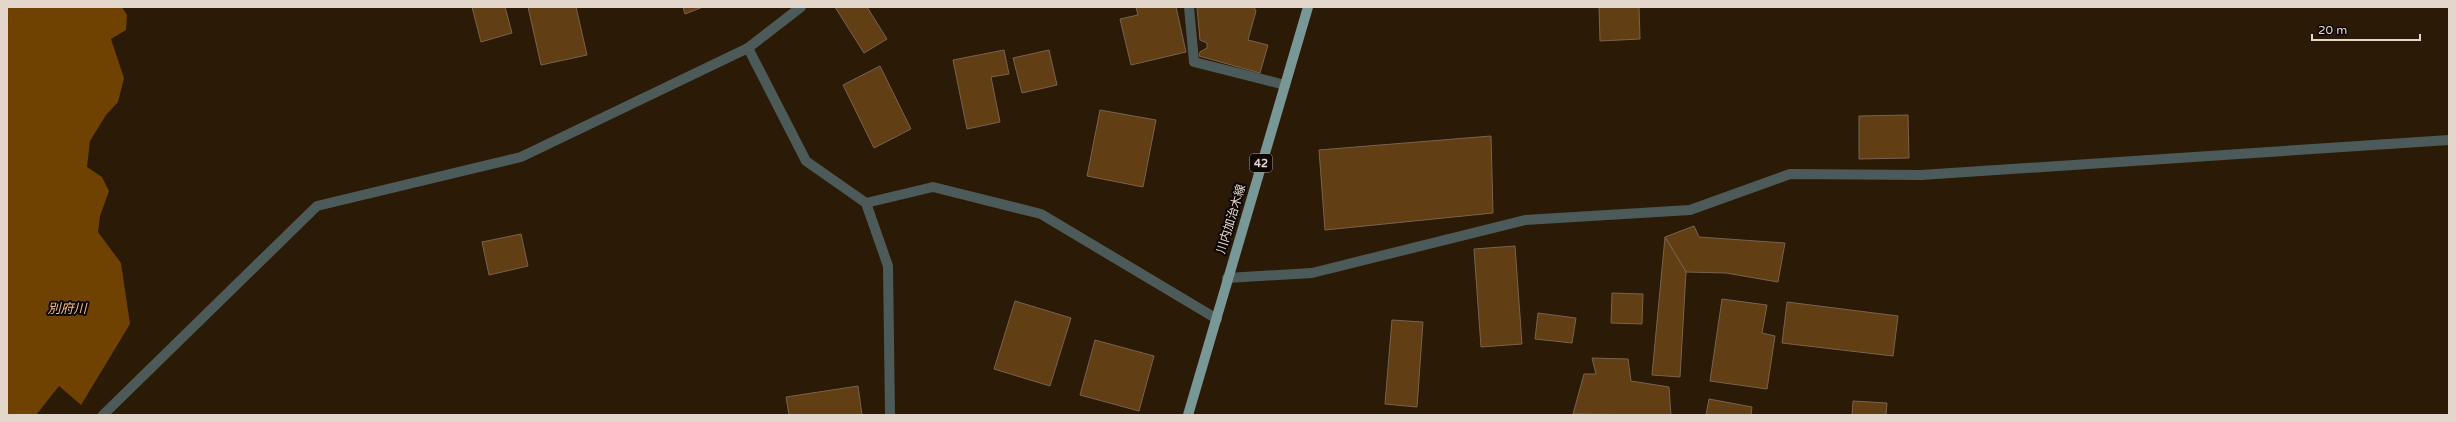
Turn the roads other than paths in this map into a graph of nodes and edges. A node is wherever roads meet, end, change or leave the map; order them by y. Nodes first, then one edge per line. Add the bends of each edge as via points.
1 (801, 7) edge
2 (1189, 7) edge
3 (1308, 7) edge
4 (748, 48) junction
5 (1285, 85) junction
6 (2449, 140) edge
7 (866, 203) junction
8 (1227, 278) junction
9 (1217, 319) junction
10 (103, 415) edge
11 (890, 415) edge
12 (1188, 415) edge

1 - 4 street
2 - 5 street via 1194,62
3 - 5 main road, 川内加治木線 / 42
4 - 7 street via 806,161
4 - 10 street via 521,157 317,206
5 - 8 main road, 川内加治木線 / 42
6 - 8 street via 1921,176 1790,174 1690,210 1525,220 1312,272
7 - 9 street via 933,187 1041,214
7 - 11 street via 888,266
8 - 9 main road, 川内加治木線 / 42
9 - 12 main road, 川内加治木線 / 42

